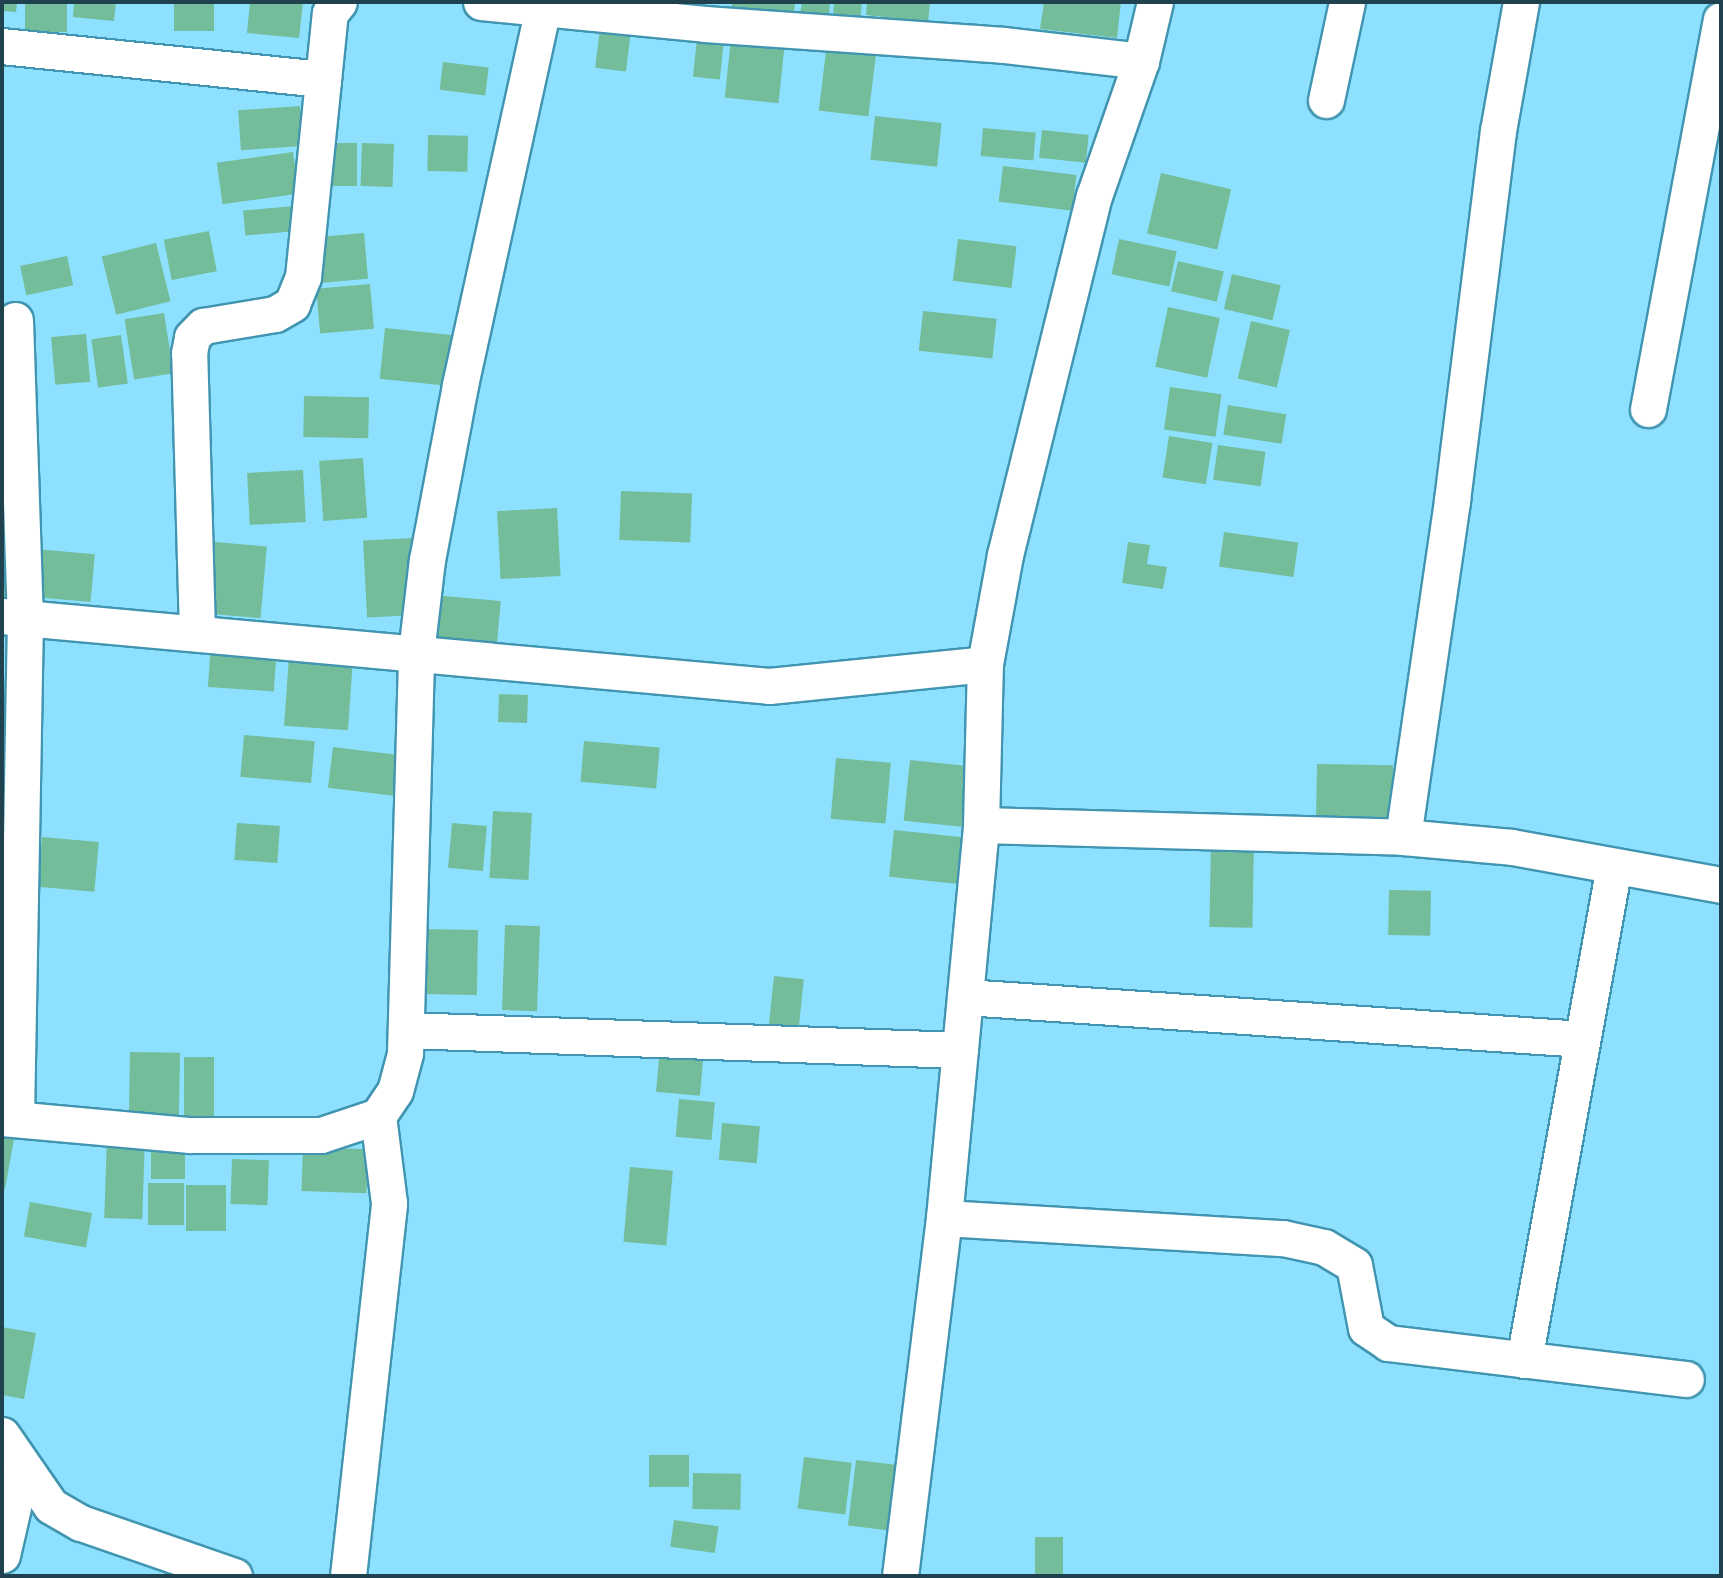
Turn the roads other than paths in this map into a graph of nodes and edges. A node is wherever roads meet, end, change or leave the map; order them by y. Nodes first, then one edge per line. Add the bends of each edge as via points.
1 (340, 2) edge
2 (481, 2) edge
3 (1155, 2) edge
4 (1347, 2) edge
5 (1521, 2) edge
6 (544, 9) junction
7 (707, 13) edge
8 (1721, 20) edge
9 (2, 46) edge
10 (1142, 61) junction
11 (323, 79) junction
12 (1326, 100) dead end
13 (15, 320) dead end
14 (1648, 409) dead end
15 (13, 617) edge
16 (197, 632) junction
17 (416, 653) junction
18 (985, 664) junction
19 (981, 825) junction
20 (1403, 836) junction
21 (1614, 866) junction
22 (1721, 885) edge
23 (965, 998) junction
24 (406, 1030) junction
25 (1582, 1039) junction
26 (960, 1050) junction
27 (378, 1116) junction
28 (9, 1119) edge
29 (944, 1218) junction
30 (1524, 1360) junction
31 (1686, 1379) dead end
32 (2, 1434) edge
33 (22, 1468) junction
34 (2, 1555) edge
35 (234, 1576) edge
36 (348, 1576) edge
37 (900, 1576) edge

1 - 11 street via 330,13
2 - 6 street
3 - 10 street
4 - 12 street
5 - 20 street via 1498,131 1452,500
6 - 7 street
6 - 17 street via 437,501
7 - 10 street
8 - 14 street
9 - 11 street
10 - 18 street via 1094,196 1005,555
11 - 16 street via 303,277 292,304 275,314 203,326 192,337
13 - 15 street
15 - 16 street
15 - 28 street
16 - 17 street
17 - 18 street via 769,686
17 - 24 street
18 - 19 street
19 - 20 street
19 - 23 street
20 - 21 street via 1512,847
21 - 22 street
21 - 25 street
23 - 25 street
23 - 26 street
24 - 26 street
24 - 27 street via 395,1091
25 - 30 street
26 - 29 street
27 - 28 street via 321,1135 274,1137 191,1135
27 - 36 street via 389,1203
29 - 30 street via 1283,1238 1324,1247 1354,1265 1366,1328 1375,1338 1414,1348
29 - 37 street
30 - 31 street
32 - 33 street
33 - 34 street
33 - 35 street via 51,1506 81,1523

